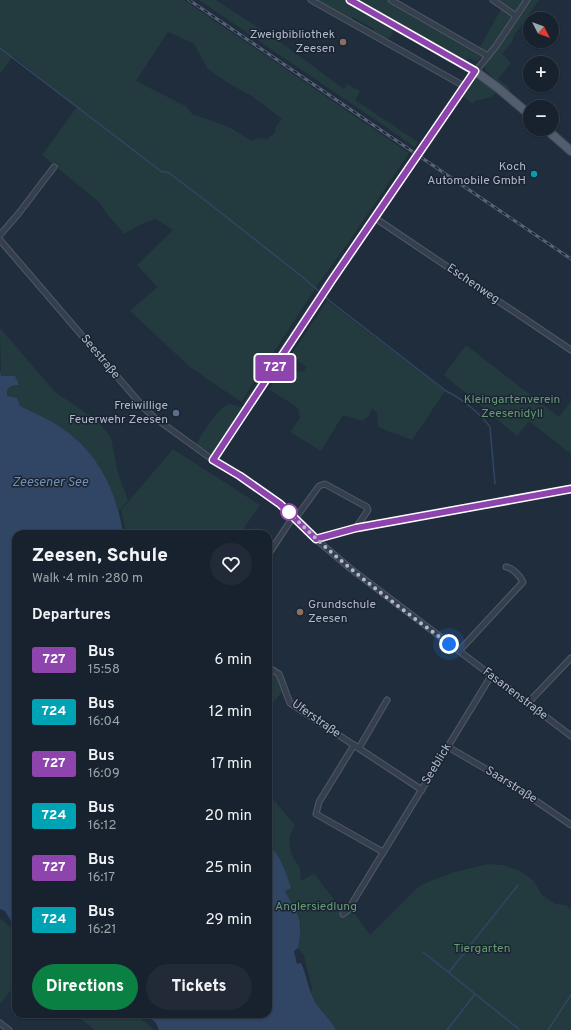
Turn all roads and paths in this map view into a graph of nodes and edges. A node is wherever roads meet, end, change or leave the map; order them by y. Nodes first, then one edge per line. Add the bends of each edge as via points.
1 (311, 0) edge
2 (350, 0) edge
3 (391, 0) edge
4 (493, 0) edge
5 (527, 0) edge
6 (516, 16) junction
7 (488, 56) junction
8 (475, 71) junction
9 (464, 86) junction
10 (523, 109) edge
11 (554, 136) edge
12 (571, 151) edge
13 (54, 167) dead end
14 (375, 218) junction
15 (0, 235) edge
16 (0, 240) edge
17 (571, 350) edge
18 (213, 460) junction
19 (571, 489) edge
20 (294, 518) junction
21 (356, 528) junction
22 (316, 539) junction
23 (272, 549) edge
24 (506, 567) dead end
25 (459, 651) junction
26 (571, 658) edge
27 (272, 670) edge
28 (491, 676) junction
29 (387, 700) dead end
30 (528, 704) junction
31 (571, 736) edge
32 (356, 747) junction
33 (448, 747) junction
34 (422, 790) junction
35 (571, 825) edge
36 (383, 852) junction
37 (343, 914) dead end
38 (0, 1023) edge
39 (9, 1030) edge

1 - 9 street
2 - 8 main road
3 - 7 street
4 - 6 street
5 - 6 street
6 - 7 street
7 - 8 street
8 - 9 street
8 - 10 main road
9 - 14 street
11 - 12 main road
13 - 15 street
14 - 17 street, Eschenweg
14 - 18 street
16 - 18 street, Seestraße via 145,409
18 - 20 street, Seestraße via 275,500
19 - 21 street
20 - 21 street via 319,486 325,484 367,507 368,510
20 - 22 street, Fasanenstraße
20 - 23 street
21 - 22 street
22 - 25 street, Fasanenstraße
24 - 25 street via 523,582
25 - 28 street, Fasanenstraße
26 - 30 street
27 - 32 street, Uferstraße via 279,674 290,703
28 - 30 street, Fasanenstraße
28 - 33 street, Seeblick
29 - 32 street
30 - 31 street, Fasanenstraße
32 - 34 street, Uferstraße
32 - 36 street via 318,802 316,814
33 - 34 street, Seeblick
33 - 35 street, Saarstraße via 510,783
34 - 36 street, Seeblick
36 - 37 street, Seeblick via 348,910
38 - 39 street

